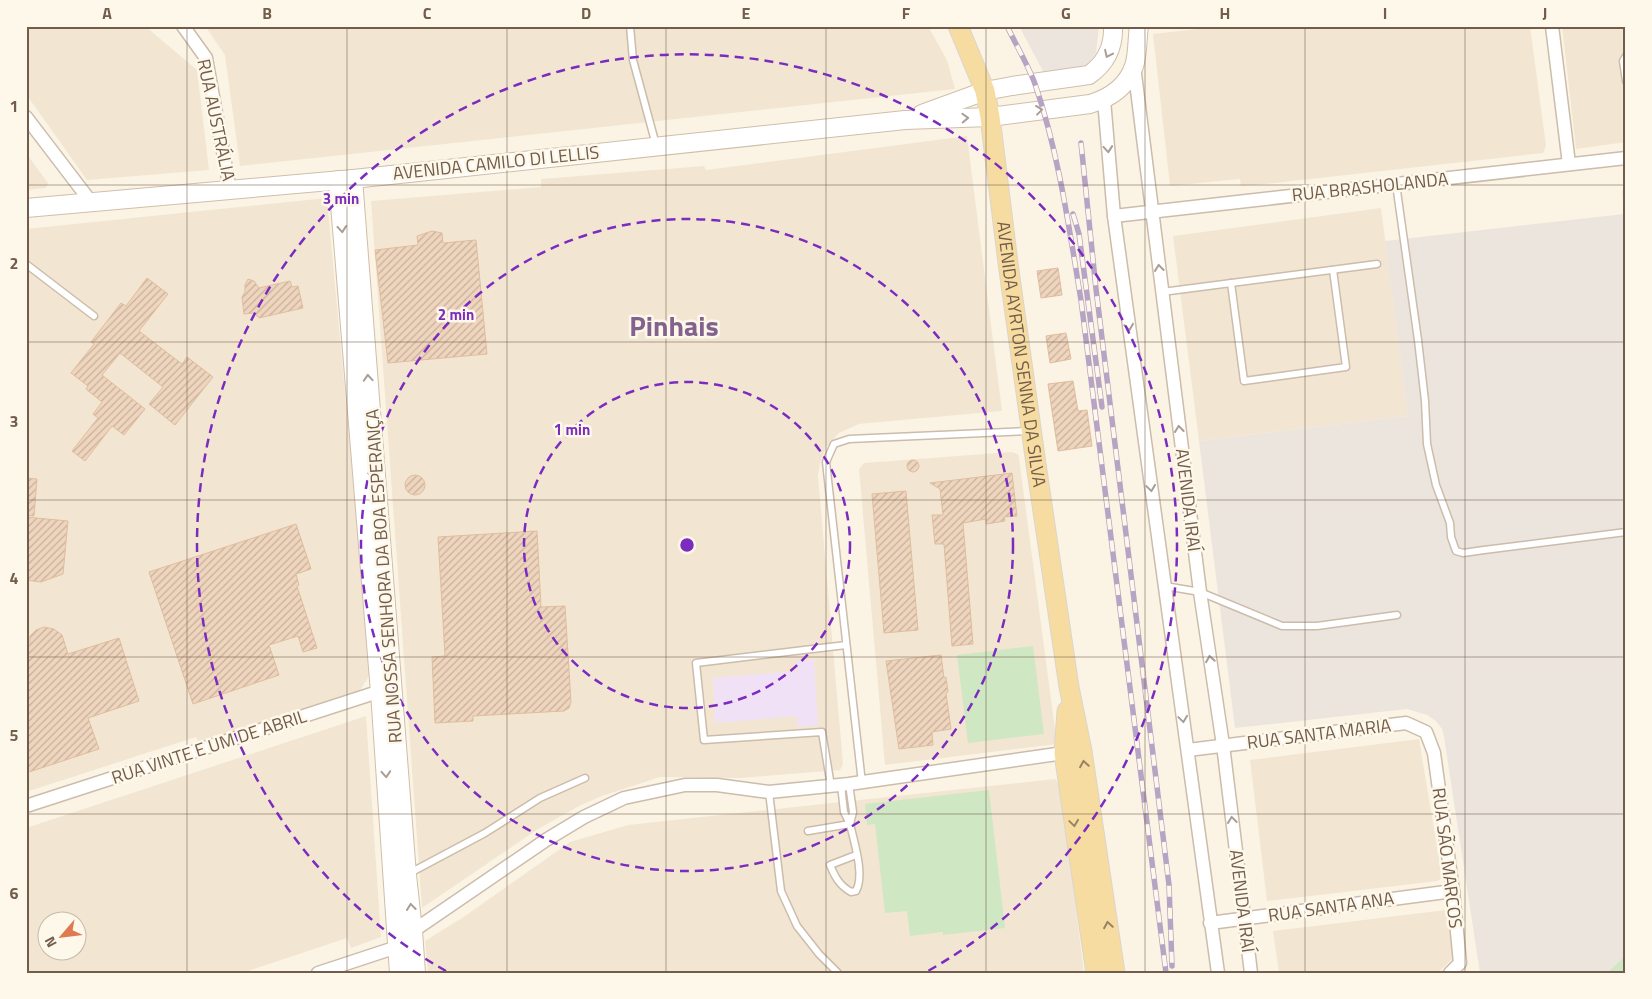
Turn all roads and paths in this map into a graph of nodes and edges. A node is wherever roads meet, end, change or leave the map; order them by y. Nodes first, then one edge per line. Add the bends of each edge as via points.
1 (183, 26) edge
2 (630, 26) edge
3 (958, 26) edge
4 (1113, 26) edge
5 (1139, 26) edge
6 (1552, 26) edge
7 (1626, 56) edge
8 (1134, 66) junction
9 (1626, 81) edge
10 (985, 91) junction
11 (1104, 100) junction
12 (26, 117) edge
13 (990, 117) junction
14 (905, 120) junction
15 (657, 146) junction
16 (1626, 158) edge
17 (1569, 164) junction
18 (345, 179) junction
19 (1396, 184) junction
20 (230, 190) junction
21 (91, 202) junction
22 (26, 208) edge
23 (1152, 211) junction
24 (1114, 216) junction
25 (26, 264) edge
26 (1377, 264) dead end
27 (1332, 270) junction
28 (1231, 284) junction
29 (1162, 292) junction
30 (94, 316) dead end
31 (1031, 431) junction
32 (1626, 532) edge
33 (1165, 586) junction
34 (1200, 592) junction
35 (1397, 615) dead end
36 (846, 645) junction
37 (1069, 687) junction
38 (386, 690) junction
39 (1223, 745) junction
40 (1188, 750) junction
41 (1064, 753) junction
42 (1434, 753) joint
43 (585, 778) dead end
44 (846, 785) junction
45 (769, 792) junction
46 (26, 806) edge
47 (850, 824) junction
48 (808, 831) dead end
49 (856, 855) junction
50 (400, 878) junction
51 (1452, 891) junction
52 (1244, 918) junction
53 (1210, 923) junction
54 (414, 931) junction
55 (397, 947) junction
56 (318, 973) edge
57 (399, 973) edge
58 (416, 973) edge
59 (838, 973) edge
60 (1096, 973) edge
61 (1115, 973) edge
62 (1218, 973) edge
63 (1251, 973) edge
64 (1450, 973) edge

1 - 20 street, RUA AUSTRÁLIA via 206,58
2 - 15 lane via 634,60
3 - 10 main road, AVENIDA AYRTON SENNA DA SILVA
4 -> 10 main road, AVENIDA CAMILO DI LELLIS via 1112,45 1107,57 1090,75
5 - 8 main road, AVENIDA IRAÍ
6 - 17 street
7 - 9 lane via 1623,61
8 - 11 main road, AVENIDA CAMILO DI LELLIS via 1117,92
8 - 23 street, AVENIDA IRAÍ
10 - 13 main road, AVENIDA AYRTON SENNA DA SILVA
10 - 14 main road, AVENIDA CAMILO DI LELLIS
13 -> 11 main road, AVENIDA CAMILO DI LELLIS
11 -> 24 street, AVENIDA IRAÍ
12 - 21 street
14 -> 13 main road, AVENIDA CAMILO DI LELLIS
13 - 31 main road, AVENIDA AYRTON SENNA DA SILVA
14 - 15 main road, AVENIDA CAMILO DI LELLIS
15 - 18 main road, AVENIDA CAMILO DI LELLIS
16 - 17 street, RUA BRASHOLANDA
17 - 19 street, RUA BRASHOLANDA
18 - 20 main road, AVENIDA CAMILO DI LELLIS
18 - 38 main road, RUA NOSSA SENHORA DA BOA ESPERANÇA
19 - 23 street, RUA BRASHOLANDA
19 - 32 lane via 1420,357 1427,444 1456,551
20 - 21 main road, AVENIDA CAMILO DI LELLIS
21 - 22 main road, AVENIDA CAMILO DI LELLIS
23 - 24 street, RUA BRASHOLANDA
29 -> 23 street, AVENIDA IRAÍ
24 -> 33 street, AVENIDA IRAÍ
25 - 30 lane
26 - 27 lane
27 - 28 lane
27 - 28 lane via 1346,368 1244,381
28 - 29 lane
34 -> 29 street, AVENIDA IRAÍ
31 - 36 lane via 849,439 834,444 826,462
31 - 37 main road, AVENIDA AYRTON SENNA DA SILVA
33 - 34 lane
33 -> 40 street, AVENIDA IRAÍ
34 - 35 lane via 1282,626 1317,626
39 -> 34 street, AVENIDA IRAÍ
36 - 44 lane
36 - 44 lane via 696,662 704,740 822,732
37 - 41 main road, AVENIDA AYRTON SENNA DA SILVA
61 -> 37 main road, AVENIDA AYRTON SENNA DA SILVA via 1082,751
38 - 46 street, RUA VINTE E UM DE ABRIL
38 - 50 main road, RUA NOSSA SENHORA DA BOA ESPERANÇA
39 - 40 street, RUA SANTA MARIA
39 - 42 street, RUA SANTA MARIA via 1406,723 1426,732
52 -> 39 street, AVENIDA IRAÍ
40 - 53 street, AVENIDA IRAÍ
41 - 44 street
41 -> 60 main road, AVENIDA AYRTON SENNA DA SILVA
42 - 51 street, RUA SÃO MARCOS
43 - 50 lane via 540,798 485,833
44 - 45 street
44 - 47 lane via 853,812
45 - 54 street via 717,785 685,785 624,798 584,817
45 - 59 lane via 781,891 797,926
47 - 48 lane
47 - 49 lane
49 - 49 lane via 859,885 856,891 851,892 834,876 830,865
54 -> 50 main road, RUA NOSSA SENHORA DA BOA ESPERANÇA
50 - 55 main road, RUA NOSSA SENHORA DA BOA ESPERANÇA
51 - 52 street, RUA SANTA ANA
51 - 64 street, RUA SÃO MARCOS via 1460,963
52 - 53 street, RUA SANTA ANA
52 - 63 street, AVENIDA IRAÍ
53 - 62 street, AVENIDA IRAÍ
54 - 55 street
54 - 58 main road, RUA NOSSA SENHORA DA BOA ESPERANÇA
55 - 56 street
55 - 57 main road, RUA NOSSA SENHORA DA BOA ESPERANÇA

